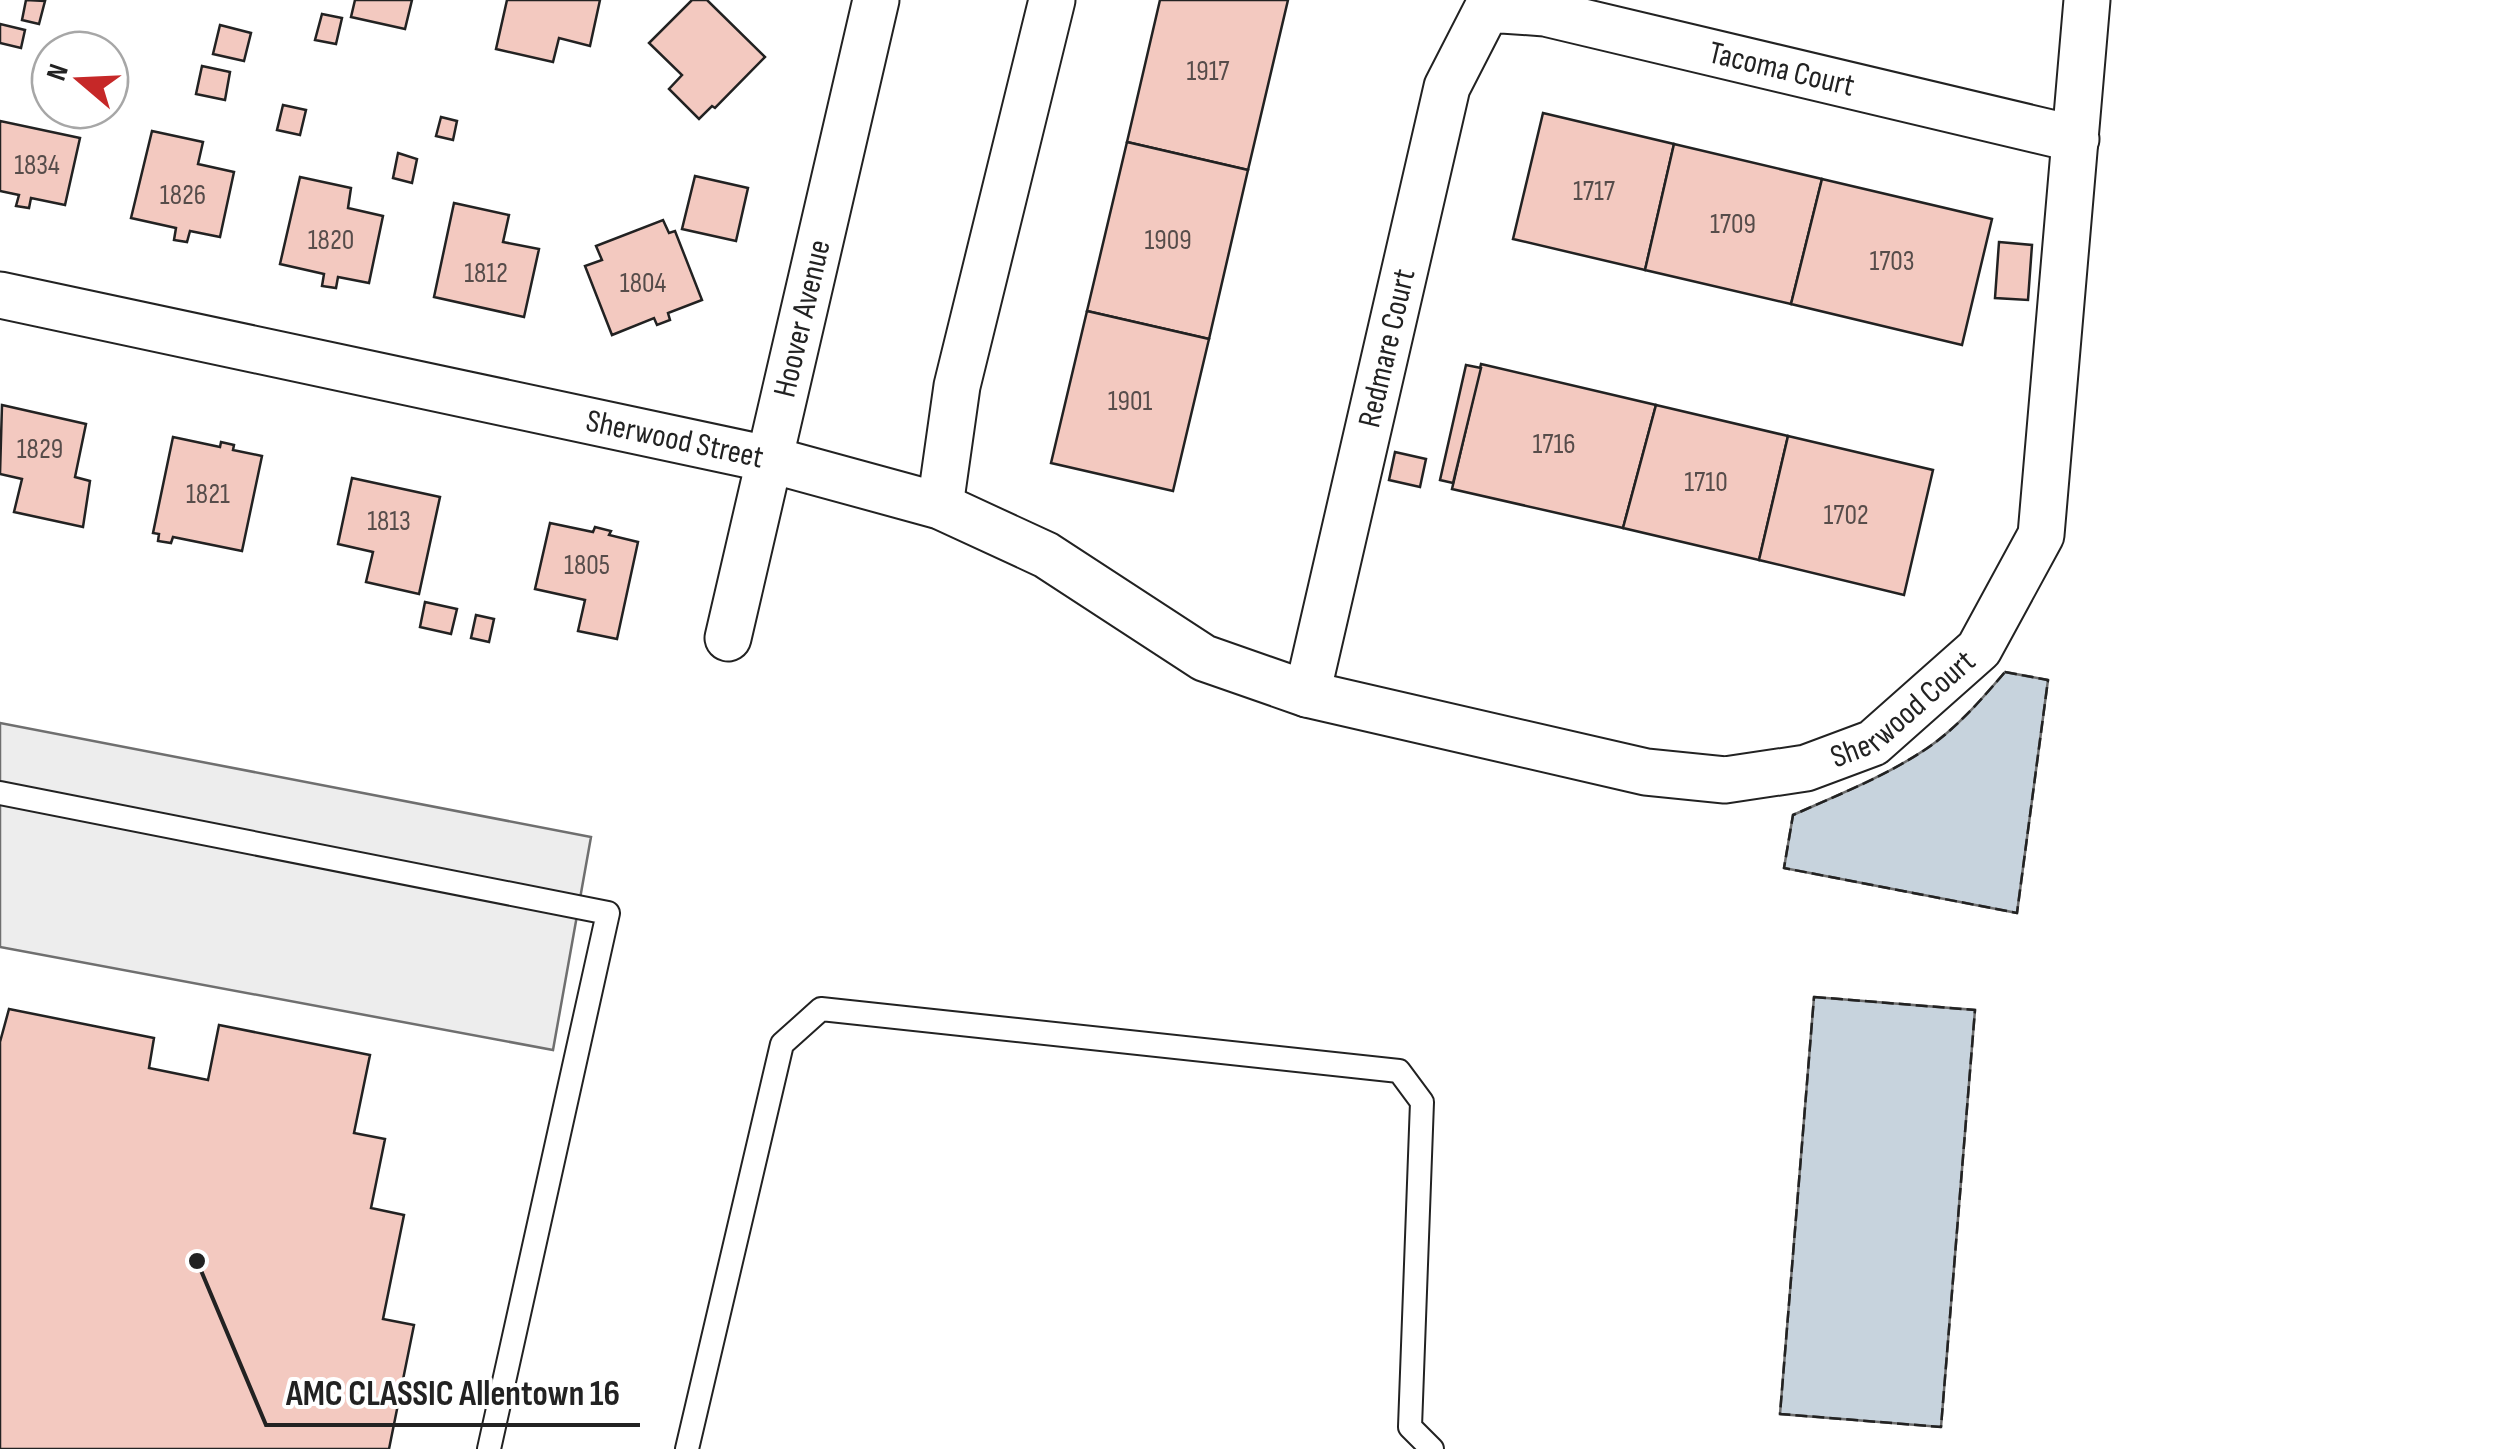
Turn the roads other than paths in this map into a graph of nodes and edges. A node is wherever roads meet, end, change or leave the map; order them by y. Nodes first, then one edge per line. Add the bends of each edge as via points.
1 (876, 0) edge
2 (1052, 0) edge
3 (2087, 0) edge
4 (1487, 10) joint
5 (2076, 139) junction
6 (0, 295) edge
7 (768, 459) junction
8 (940, 506) junction
9 (728, 638) dead end
10 (1307, 694) junction
11 (0, 793) edge
12 (489, 1449) edge
13 (686, 1449) edge
14 (1432, 1449) edge

1 - 7 street, Hoover Avenue
2 - 8 street via 957,386
3 - 5 street, Sherwood Court
4 - 5 street, Tacoma Court via 1545,13
4 - 10 street, Redmare Court via 1447,87
5 - 10 street, Sherwood Court via 2040,535 1978,649 1873,743 1806,768 1725,780 1646,772
6 - 7 street, Sherwood Street
7 - 8 street, Sherwood Street
7 - 9 street, Hoover Avenue
8 - 10 street, Sherwood Street via 1046,556 1204,658
11 - 12 lane via 608,913
13 - 14 lane via 782,1044 820,1009 1399,1071 1422,1102 1410,1428

